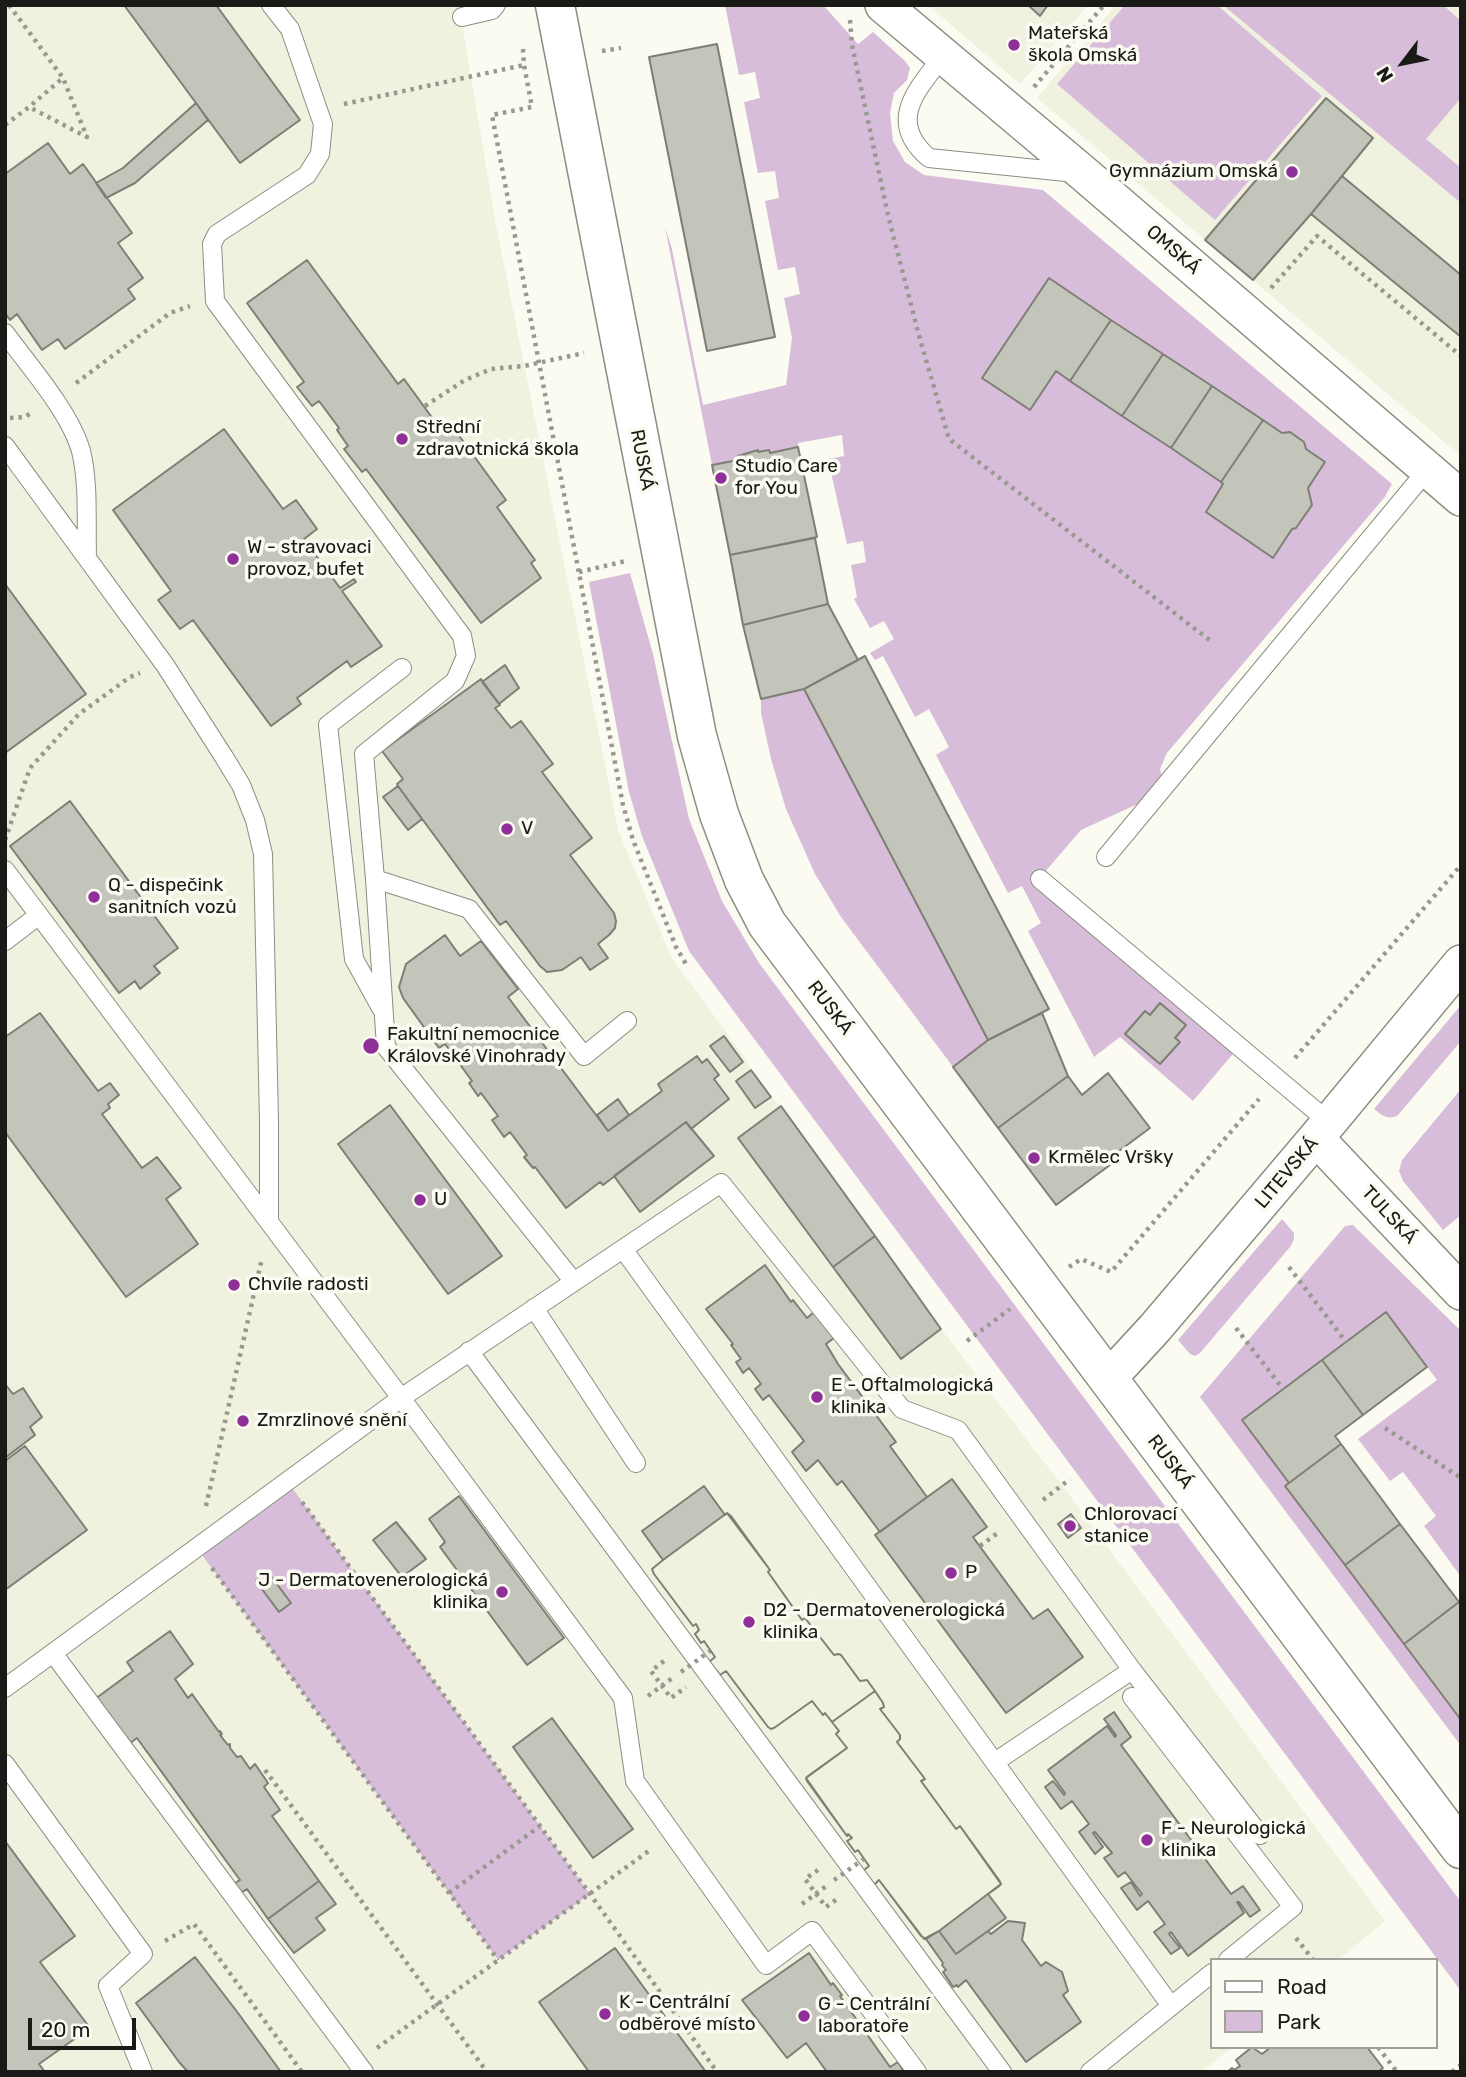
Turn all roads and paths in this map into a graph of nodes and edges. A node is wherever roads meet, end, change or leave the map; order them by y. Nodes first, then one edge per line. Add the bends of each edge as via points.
1 (9, 5) edge
2 (271, 5) edge
3 (496, 5) edge
4 (555, 5) edge
5 (883, 5) edge
6 (1104, 5) edge
7 (462, 17) dead end
8 (850, 19) dead end
9 (522, 37) dead end
10 (943, 56) junction
11 (524, 65) junction
12 (63, 78) junction
13 (29, 107) junction
14 (318, 110) junction
15 (1011, 113) junction
16 (5, 124) edge
17 (1083, 173) junction
18 (1263, 297) dead end
19 (178, 309) dead end
20 (5, 333) edge
21 (620, 346) junction
22 (1461, 356) edge
23 (537, 363) junction
24 (84, 377) dead end
25 (425, 406) dead end
26 (5, 446) edge
27 (1427, 469) junction
28 (1461, 498) edge
29 (661, 553) junction
30 (87, 558) junction
31 (579, 572) junction
32 (1212, 642) dead end
33 (165, 665) junction
34 (402, 668) dead end
35 (5, 840) edge
36 (1106, 857) dead end
37 (1461, 865) edge
38 (5, 870) edge
39 (375, 879) junction
40 (1040, 879) dead end
41 (39, 915) junction
42 (5, 941) edge
43 (686, 964) dead end
44 (1461, 964) edge
45 (383, 1011) junction
46 (627, 1021) dead end
47 (1277, 1079) junction
48 (1323, 1131) junction
49 (269, 1222) junction
50 (623, 1249) junction
51 (1289, 1267) dead end
52 (574, 1282) junction
53 (1039, 1287) junction
54 (1461, 1292) edge
55 (534, 1308) junction
56 (1236, 1328) dead end
57 (967, 1341) dead end
58 (1346, 1342) dead end
59 (469, 1351) junction
60 (1108, 1379) junction
61 (1283, 1389) dead end
62 (401, 1398) junction
63 (1385, 1428) dead end
64 (636, 1463) dead end
65 (1461, 1478) edge
66 (287, 1481) junction
67 (197, 1548) junction
68 (710, 1651) dead end
69 (53, 1653) junction
70 (1132, 1670) junction
71 (651, 1671) dead end
72 (662, 1686) junction
73 (5, 1688) edge
74 (1132, 1697) dead end
75 (671, 1698) dead end
76 (995, 1762) junction
77 (5, 1764) edge
78 (265, 1770) dead end
79 (540, 1826) junction
80 (1260, 1835) dead end
81 (1461, 1849) edge
82 (864, 1858) dead end
83 (631, 1865) dead end
84 (805, 1879) dead end
85 (449, 1893) junction
86 (590, 1894) junction
87 (815, 1894) junction
88 (825, 1907) dead end
89 (143, 1954) junction
90 (1230, 1958) edge
91 (498, 1960) junction
92 (1210, 1975) edge
93 (436, 2004) junction
94 (1171, 2006) junction
95 (1380, 2049) edge
96 (1461, 2065) edge
97 (361, 2067) edge
98 (143, 2072) edge
99 (302, 2072) edge
100 (487, 2072) edge
101 (717, 2072) edge
102 (917, 2072) edge
103 (1002, 2072) edge
104 (1090, 2072) edge
105 (1397, 2072) edge
106 (1452, 2072) edge

1 - 12 path
2 - 14 lane via 290,29
3 - 7 lane
4 - 21 street, RUSKÁ
5 - 10 street, OMSKÁ
6 - 15 path
8 - 32 path via 888,215 949,439
9 - 11 path
10 - 15 street, OMSKÁ
10 - 17 lane via 907,110 917,148 929,158
11 - 14 path
11 - 23 path via 532,107 492,116
12 - 13 path
12 - 13 path via 87,137
13 - 16 path
14 - 39 lane via 323,124 320,154 307,174 217,234 212,244 215,301 461,636 466,656 455,681 364,754
15 - 17 street, OMSKÁ
17 - 27 street, OMSKÁ
18 - 22 path via 1317,236
19 - 24 path
20 - 30 lane via 74,432 85,474
21 - 23 path
21 - 29 street, RUSKÁ
23 - 25 path via 491,369
23 - 31 path
26 - 30 lane
27 - 28 street, OMSKÁ
27 - 36 lane
29 - 31 path
29 - 53 street, RUSKÁ via 697,736 744,880 767,924
30 - 33 lane
31 - 43 path via 623,805 633,840
33 - 35 path via 130,677 79,714 30,768
33 - 49 lane via 241,785 263,854
34 - 45 lane via 328,726 354,959
37 - 47 path
38 - 41 lane
39 - 45 lane
39 - 46 lane via 469,909 583,1056
40 - 47 lane
41 - 42 lane
41 - 49 lane
44 - 48 street, LITEVSKÁ
45 - 52 lane via 386,1047
47 - 48 lane
47 - 53 path via 1111,1272 1081,1259
48 - 54 street, TULSKÁ
48 - 60 street, LITEVSKÁ
49 - 62 lane
49 - 67 path
50 - 52 lane
50 - 70 lane via 721,1183 902,1409 958,1430
50 - 76 lane
51 - 58 path
52 - 55 lane
53 - 57 path
53 - 60 street, RUSKÁ
55 - 59 lane
55 - 64 lane
56 - 61 path
59 - 62 lane
59 - 103 lane
60 - 81 street, RUSKÁ
62 - 66 lane
62 - 102 lane via 623,1698 635,1782 766,1965 812,1931
63 - 65 path
66 - 67 lane
66 - 79 path
67 - 69 lane
67 - 85 path
68 - 72 path, bridge
69 - 73 lane
69 - 97 lane
70 - 76 lane
70 - 80 lane
71 - 72 path
72 - 75 path
74 - 90 lane via 1293,1907
76 - 94 lane
77 - 89 lane
78 - 93 path
79 - 85 path
79 - 86 path
82 - 87 path, bridge
83 - 86 path
84 - 87 path
85 - 91 path
86 - 91 path
86 - 101 path
87 - 88 path
89 - 98 lane via 108,1986
89 - 99 path via 194,1924
91 - 93 path
92 - 94 lane
93 - 97 path
93 - 100 path
94 - 104 lane
95 - 105 path
96 - 106 path

